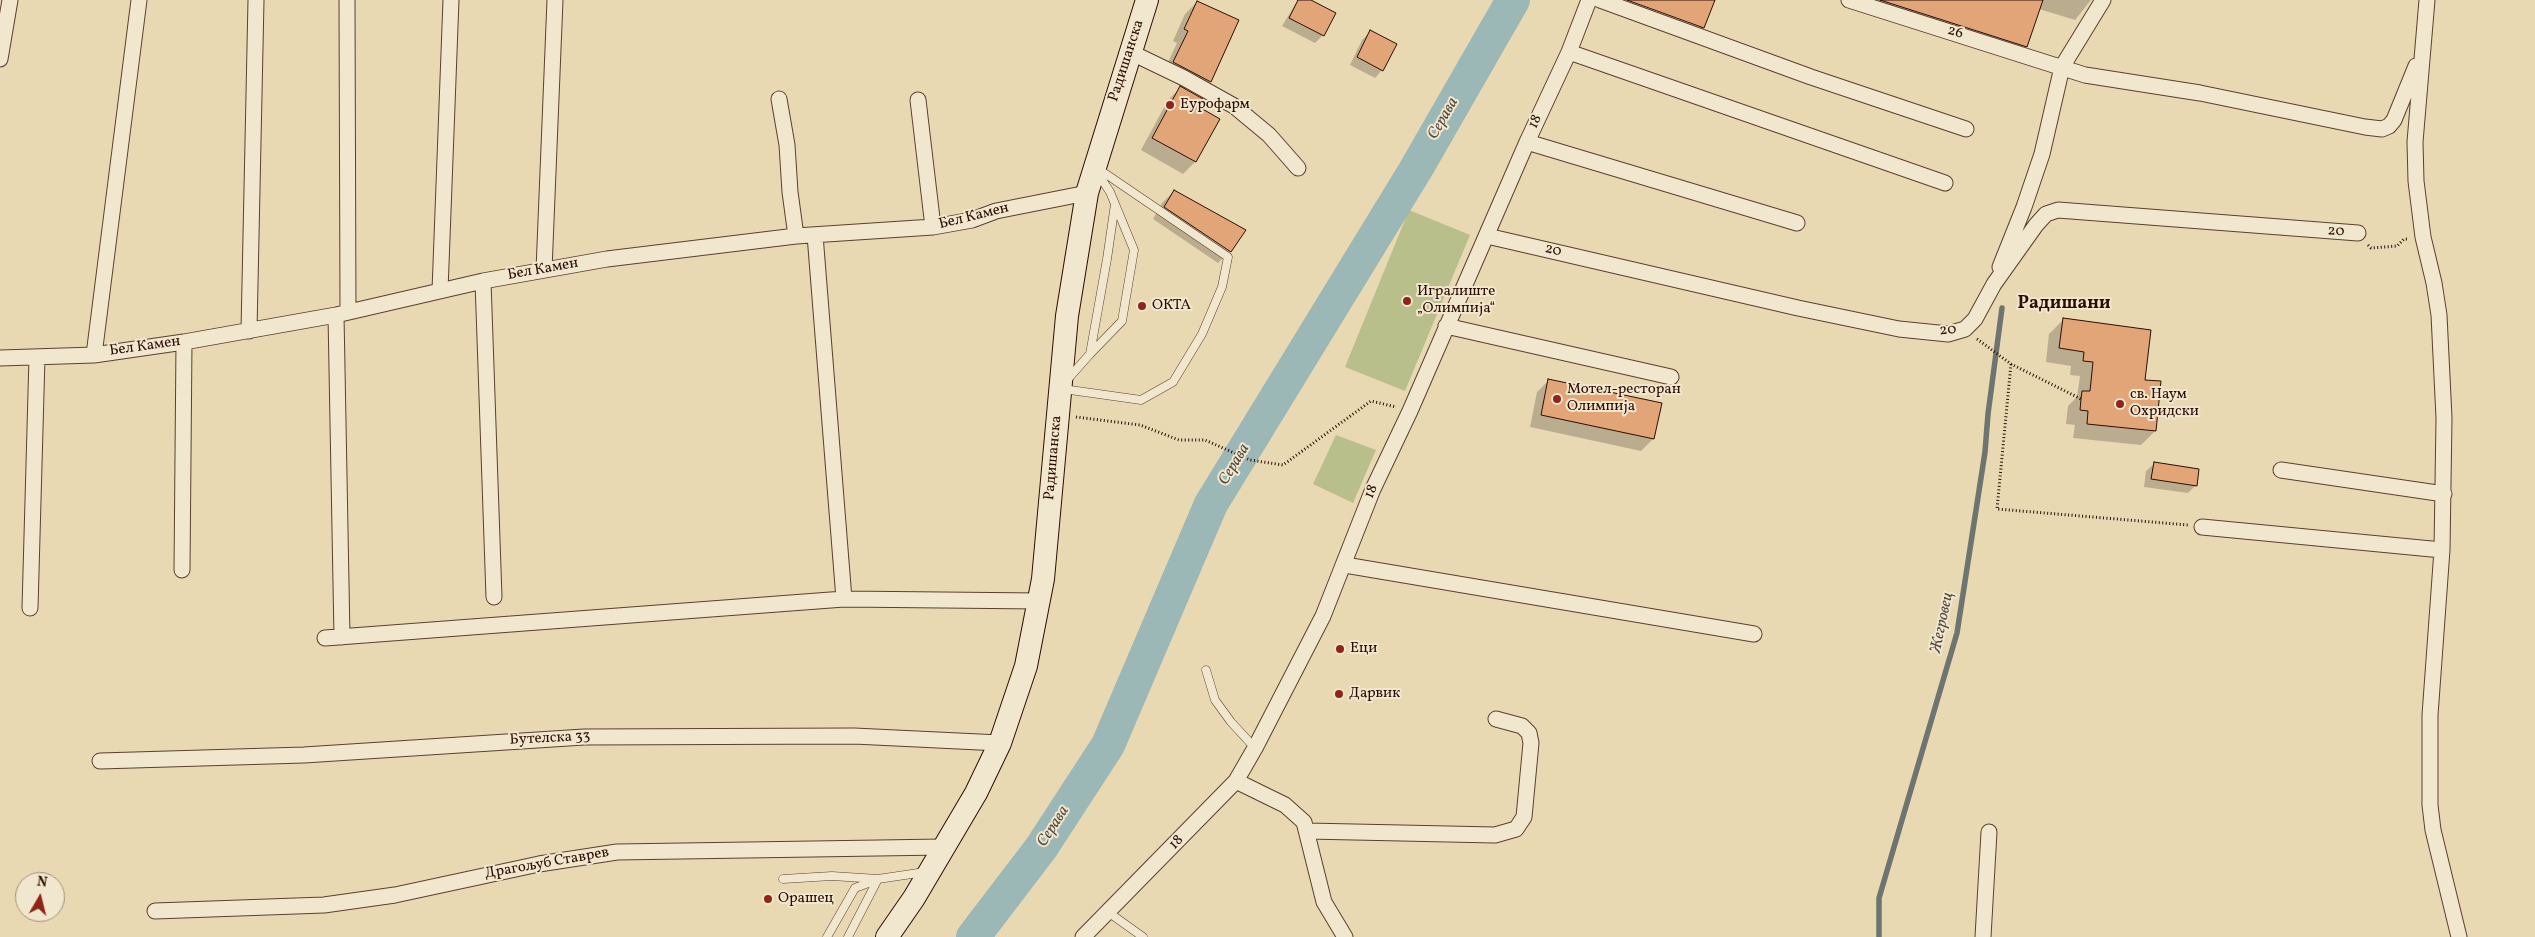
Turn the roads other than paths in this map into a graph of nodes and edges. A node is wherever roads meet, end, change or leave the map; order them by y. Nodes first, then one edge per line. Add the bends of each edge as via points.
1 (10, 0) edge
2 (139, 0) edge
3 (256, 0) edge
4 (346, 0) edge
5 (451, 0) edge
6 (555, 0) edge
7 (1146, 0) edge
8 (1589, 0) edge
9 (1600, 0) edge
10 (1848, 0) edge
11 (2103, 0) edge
12 (2427, 0) edge
13 (2422, 51) junction
14 (1130, 52) junction
15 (1569, 52) junction
16 (0, 59) edge
17 (2062, 67) junction
18 (779, 99) dead end
19 (918, 100) dead end
20 (1966, 129) dead end
21 (1527, 142) junction
22 (1094, 166) junction
23 (1298, 168) dead end
24 (1945, 183) dead end
25 (1087, 193) junction
26 (1114, 204) junction
27 (1797, 223) dead end
28 (933, 227) junction
29 (2358, 233) road end
30 (815, 234) junction
31 (796, 236) junction
32 (1487, 236) junction
33 (544, 270) junction
34 (483, 282) junction
35 (1994, 284) junction
36 (440, 291) junction
37 (342, 313) junction
38 (1446, 326) junction
39 (249, 331) junction
40 (184, 342) junction
41 (1090, 354) junction
42 (94, 355) junction
43 (37, 357) junction
44 (0, 358) edge
45 (1671, 377) dead end
46 (1060, 388) junction
47 (2281, 470) dead end
48 (2444, 494) junction
49 (2202, 526) road end
50 (2442, 550) junction
51 (1345, 565) junction
52 (182, 570) dead end
53 (494, 597) dead end
54 (844, 599) junction
55 (1040, 602) junction
56 (30, 608) dead end
57 (1754, 634) dead end
58 (342, 637) junction
59 (325, 638) dead end
60 (1206, 670) dead end
61 (1496, 719) dead end
62 (1000, 743) junction
63 (1255, 748) junction
64 (100, 761) dead end
65 (1236, 781) junction
66 (1307, 831) junction
67 (1989, 832) dead end
68 (943, 847) junction
69 (927, 872) junction
70 (783, 879) dead end
71 (878, 879) junction
72 (914, 898) junction
73 (155, 911) dead end
74 (1108, 912) junction
75 (827, 937) edge
76 (848, 937) edge
77 (887, 937) edge
78 (901, 937) edge
79 (1083, 937) edge
80 (1143, 937) edge
81 (1345, 937) edge
82 (1983, 937) edge
83 (2459, 937) edge

1 - 16 street
2 - 42 street
3 - 39 street
4 - 37 street
5 - 36 street
6 - 33 street
7 - 14 street, Радишанска
8 - 15 street, 18
9 - 20 street
10 - 17 street, 26
11 - 17 street
12 - 13 street
13 - 17 street, 26 via 2394,120 2382,128 2345,124 2200,93 2085,75
13 - 48 street via 2415,142 2416,181 2423,238 2434,282 2442,358
14 - 22 street, Радишанска
14 - 23 street via 1234,106 1269,135
15 - 21 street, 18
15 - 24 street
17 - 35 street via 2042,154
18 - 31 street
19 - 28 street
21 - 27 street
21 - 32 street, 18
22 - 25 street, Радишанска
22 - 26 lane
22 - 46 lane via 1228,257 1222,287 1202,334 1173,382 1141,400
25 - 28 street, Бел Камен
25 - 46 street, Радишанска via 1067,316
26 - 41 lane
26 - 41 lane via 1134,250 1122,321
28 - 30 street, Бел Камен
29 - 35 street, 20 via 2058,210 2046,214 2036,225
30 - 31 street, Бел Камен
30 - 54 street
31 - 33 street, Бел Камен
32 - 35 street, 20 via 1798,308 1900,329 1948,334 1965,329 1975,319
32 - 38 street, 18
33 - 34 street, Бел Камен
34 - 36 street, Бел Камен
34 - 53 street
36 - 37 street, Бел Камен
37 - 39 street, Бел Камен
37 - 58 street
38 - 45 street
38 - 51 street, 18 via 1403,409
39 - 40 street, Бел Камен
40 - 42 street, Бел Камен
40 - 52 street
41 - 46 lane
42 - 43 street, Бел Камен
43 - 44 street, Бел Камен
43 - 56 street
46 - 55 street, Радишанска
47 - 48 street
48 - 50 street
49 - 50 street
50 - 83 street via 2430,715 2430,805
51 - 57 street
51 - 63 street, 18 via 1305,656
54 - 55 street
54 - 58 street
55 - 62 street, Радишанска via 1026,666
58 - 59 street
60 - 63 lane via 1215,700
61 - 66 street via 1522,726 1529,733 1531,743 1524,817 1516,829 1495,835
62 - 64 street, Бутелска 33 via 854,736 584,737 304,755
62 - 68 street, Радишанска via 976,793
63 - 65 street, 18
65 - 66 street via 1286,805 1304,822
65 - 74 street, 18
66 - 81 street via 1324,902
67 - 82 street
68 - 69 street, Радишанска
68 - 73 street, Драгољуб Ставрев via 617,852 539,864 395,895 324,905
69 - 71 lane
69 - 72 street, Радишанска
70 - 71 lane via 832,876
71 - 75 lane via 855,888
71 - 76 lane
72 - 77 street, Радишанска
72 - 78 street, Радишанска
74 - 79 street, 18
74 - 80 lane

